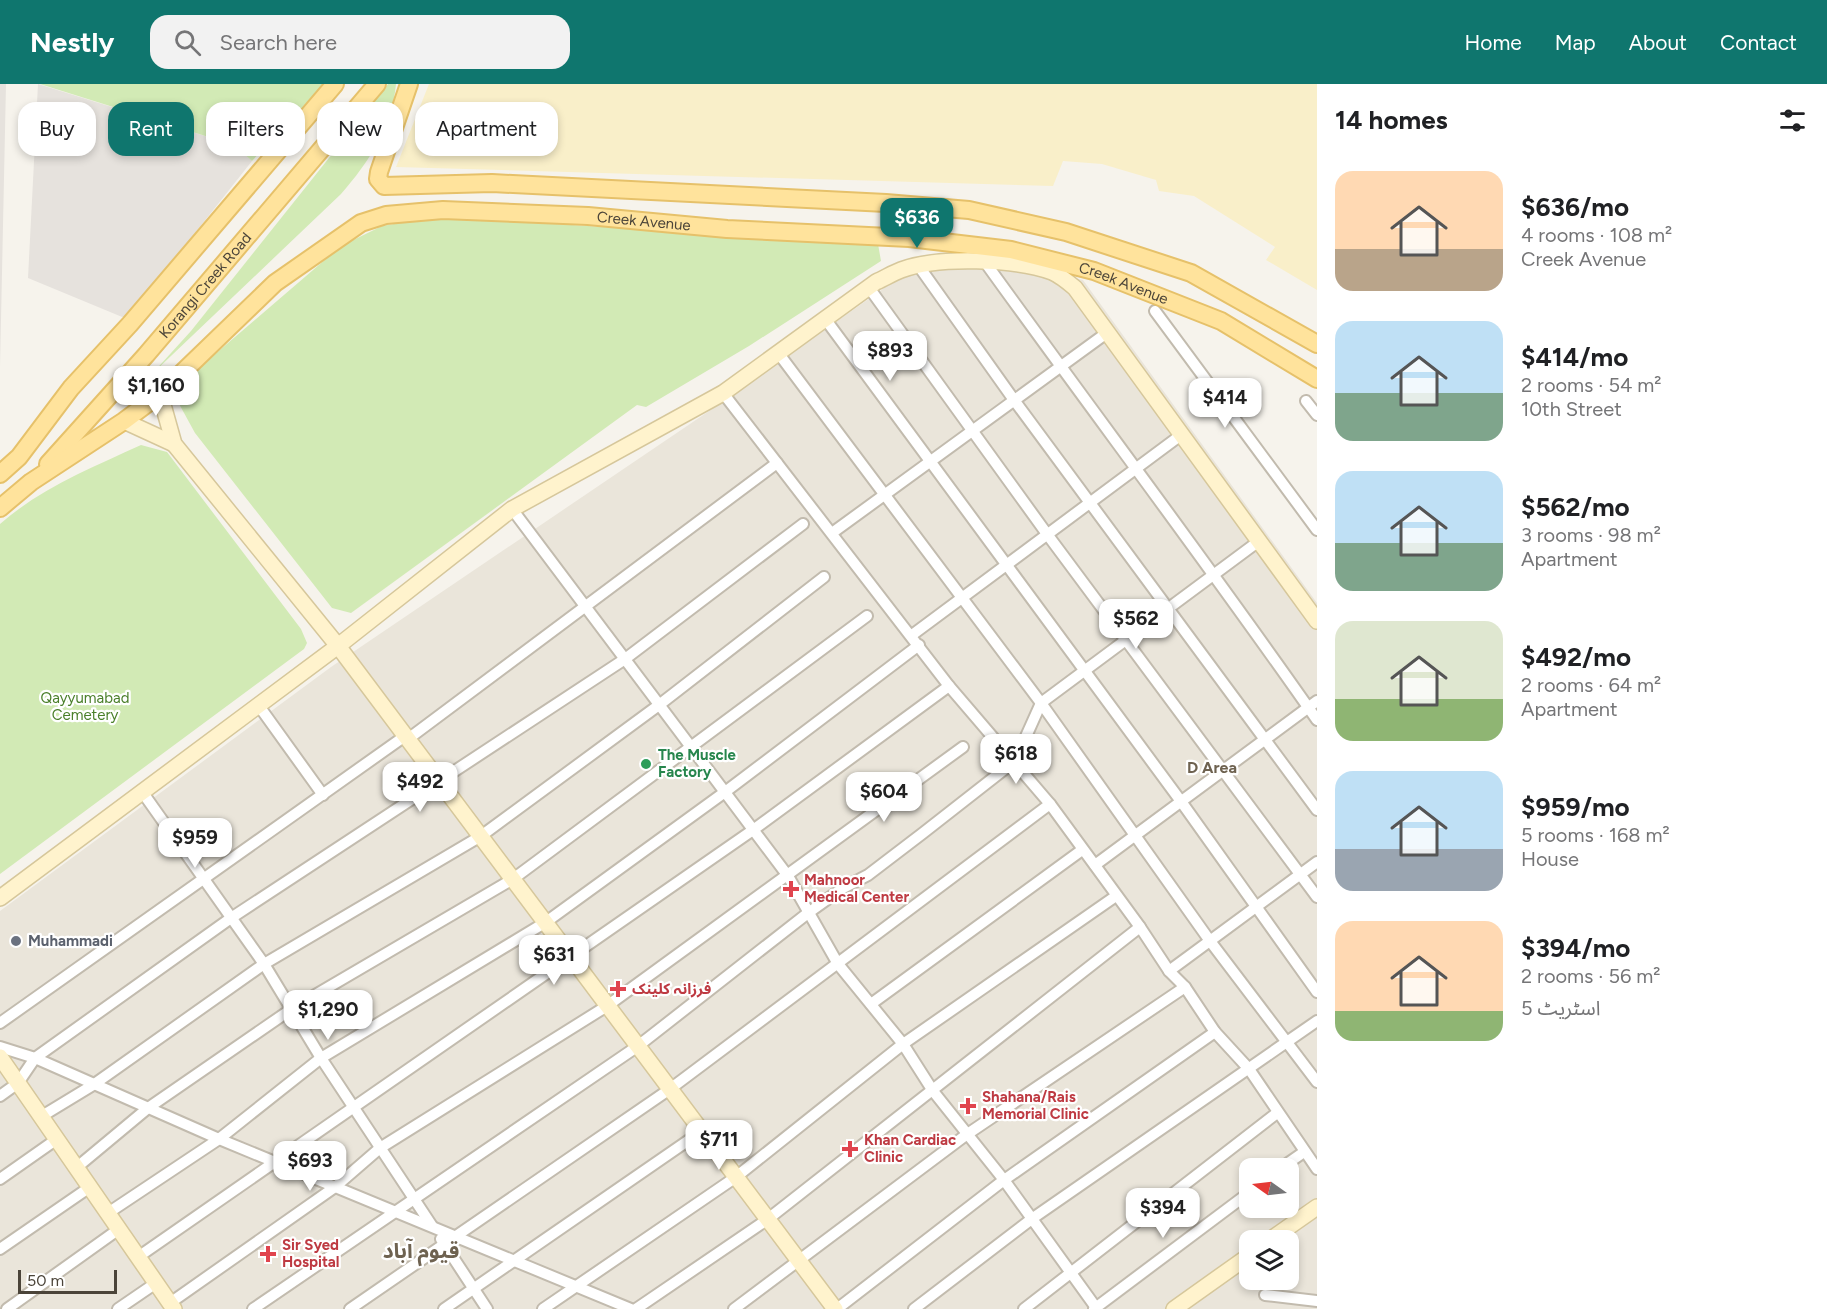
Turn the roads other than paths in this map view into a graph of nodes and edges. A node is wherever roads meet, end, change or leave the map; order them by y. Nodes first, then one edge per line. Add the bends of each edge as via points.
1 (335, 84) edge
2 (377, 84) edge
3 (410, 84) edge
4 (985, 262) junction
5 (918, 265) junction
6 (870, 289) junction
7 (1155, 311) dead end
8 (826, 320) junction
9 (1108, 332) junction
10 (1317, 344) edge
11 (779, 354) junction
12 (1060, 366) junction
13 (1317, 380) edge
14 (723, 393) junction
15 (160, 394) junction
16 (1014, 400) junction
17 (1306, 401) dead end
18 (1317, 415) edge
19 (124, 421) junction
20 (971, 431) junction
21 (1181, 435) junction
22 (174, 444) junction
23 (930, 460) junction
24 (777, 463) junction
25 (1135, 469) junction
26 (0, 474) edge
27 (31, 482) junction
28 (883, 494) junction
29 (1090, 502) junction
30 (0, 508) edge
31 (512, 509) junction
32 (804, 524) dead end
33 (1317, 530) edge
34 (832, 533) junction
35 (1047, 534) junction
36 (1259, 541) junction
37 (1005, 565) junction
38 (1215, 574) junction
39 (824, 577) dead end
40 (961, 598) junction
41 (585, 607) junction
42 (1168, 609) junction
43 (867, 616) dead end
44 (1317, 621) edge
45 (912, 635) junction
46 (1126, 640) junction
47 (919, 645) junction
48 (338, 646) junction
49 (625, 659) junction
50 (1083, 671) junction
51 (949, 686) junction
52 (1041, 703) junction
53 (1313, 704) edge
54 (659, 705) junction
55 (259, 706) junction
56 (1317, 720) edge
57 (407, 737) junction
58 (1265, 739) junction
59 (691, 747) junction
60 (963, 747) dead end
61 (1015, 761) junction
62 (1222, 770) junction
63 (440, 783) junction
64 (143, 792) junction
65 (725, 792) junction
66 (323, 795) junction
67 (1180, 800) junction
68 (1050, 804) junction
69 (1317, 810) edge
70 (753, 830) junction
71 (1134, 834) junction
72 (481, 836) junction
73 (1082, 850) junction
74 (1317, 862) edge
75 (1095, 865) junction
76 (1300, 874) junction
77 (788, 876) junction
78 (513, 879) junction
79 (204, 880) junction
80 (1116, 896) junction
81 (1317, 897) edge
82 (0, 898) edge
83 (1255, 908) junction
84 (808, 914) junction
85 (231, 918) junction
86 (546, 922) junction
87 (1140, 927) junction
88 (1210, 942) junction
89 (572, 956) junction
90 (264, 964) junction
91 (838, 964) junction
92 (1169, 971) junction
93 (1185, 987) junction
94 (1317, 992) edge
95 (871, 1004) junction
96 (608, 1006) junction
97 (293, 1008) junction
98 (1317, 1021) edge
99 (0, 1023) edge
100 (1215, 1032) junction
101 (1287, 1042) junction
102 (903, 1044) junction
103 (638, 1046) junction
104 (0, 1047) edge
105 (0, 1057) edge
106 (35, 1058) junction
107 (321, 1058) junction
108 (1250, 1069) junction
109 (1317, 1082) edge
110 (18, 1083) junction
111 (93, 1085) junction
112 (670, 1089) junction
113 (933, 1091) junction
114 (0, 1096) edge
115 (354, 1107) junction
116 (148, 1108) junction
117 (1277, 1113) junction
118 (42, 1116) junction
119 (702, 1131) junction
120 (966, 1134) junction
121 (57, 1139) junction
122 (219, 1139) junction
123 (380, 1148) junction
124 (1304, 1152) junction
125 (1295, 1158) edge
126 (275, 1162) junction
127 (76, 1168) junction
128 (1317, 1169) edge
129 (736, 1177) junction
130 (0, 1179) edge
131 (1004, 1180) junction
132 (90, 1187) junction
133 (335, 1187) junction
134 (415, 1199) junction
135 (1239, 1200) edge
136 (1317, 1207) edge
137 (396, 1212) junction
138 (108, 1213) junction
139 (1033, 1218) junction
140 (768, 1219) junction
141 (433, 1227) junction
142 (119, 1229) junction
143 (1284, 1230) edge
144 (455, 1236) junction
145 (444, 1244) junction
146 (0, 1249) edge
147 (138, 1257) junction
148 (514, 1261) junction
149 (800, 1261) junction
150 (1239, 1263) edge
151 (1071, 1273) junction
152 (156, 1283) junction
153 (576, 1286) junction
154 (473, 1289) junction
155 (1265, 1295) dead end
156 (1317, 1301) edge
157 (172, 1306) edge
158 (8, 1309) edge
159 (118, 1309) edge
160 (253, 1309) edge
161 (350, 1309) edge
162 (444, 1309) edge
163 (487, 1309) edge
164 (543, 1309) edge
165 (631, 1309) edge
166 (636, 1309) edge
167 (734, 1309) edge
168 (836, 1309) edge
169 (914, 1309) edge
170 (1024, 1309) edge
171 (1096, 1309) edge
172 (1174, 1309) edge

1 - 26 main road via 71,388 19,457
2 - 27 main road, Korangi Creek Road via 146,355
3 - 10 main road, Creek Avenue via 379,172 378,179 384,186 503,183 969,210 1066,232 1191,273
4 - 5 street
4 - 9 street via 1034,268 1064,278
4 - 12 street
5 - 6 street via 901,270
5 - 16 street
6 - 8 street
6 - 20 street
7 - 33 street
8 - 11 street
8 - 23 street
9 - 12 street
9 - 21 street
11 - 14 street
11 - 28 street
12 - 16 street
12 - 25 street
13 - 15 main road, Creek Avenue via 1221,321 1094,271 1011,250 909,238 443,210 378,217 337,239 275,284
14 - 24 street
14 - 31 street
15 - 19 main road, Creek Avenue
15 - 22 street
16 - 20 street
16 - 29 street
17 - 18 street
19 - 22 street
19 - 27 main road, Creek Avenue
20 - 23 street
20 - 35 street
21 - 25 street
21 - 36 street
22 - 48 street
23 - 28 street
23 - 37 street
24 - 34 street
24 - 41 street
25 - 29 street
25 - 38 street
27 - 30 main road
28 - 34 street
28 - 40 street
29 - 35 street
29 - 42 street
31 - 41 street
31 - 48 street
32 - 49 street
34 - 45 street
35 - 37 street
35 - 46 street
36 - 38 street
36 - 44 street
37 - 40 street
37 - 50 street
38 - 42 street
38 - 53 street
39 - 54 street
40 - 45 street
40 - 52 street
41 - 49 street
41 - 57 street
42 - 46 street
42 - 58 street
43 - 59 street
45 - 47 street
46 - 50 street
46 - 62 street
47 - 51 street
47 - 65 street
48 - 55 street
48 - 57 street
49 - 54 street
49 - 63 street
50 - 52 street
50 - 67 street
51 - 61 street
51 - 70 street
52 - 61 street
52 - 71 street
53 - 56 street
53 - 58 street
54 - 59 street
54 - 72 street
55 - 64 street
55 - 66 street
57 - 63 street
57 - 66 street
58 - 62 street
58 - 69 street
59 - 65 street
59 - 78 street
60 - 77 street
61 - 68 street
61 - 84 street via 868,875
62 - 67 street
62 - 76 street
63 - 72 street
63 - 85 street
64 - 79 street
64 - 82 street
65 - 70 street
65 - 86 street
66 - 79 street
67 - 71 street
67 - 83 street
68 - 73 street
68 - 91 street
70 - 77 street
70 - 89 street
71 - 75 street
71 - 88 street
72 - 78 street
72 - 90 street
73 - 75 street
73 - 95 street
74 - 76 street
75 - 80 street
76 - 81 street
76 - 83 street
77 - 84 street
77 - 96 street
78 - 86 street
78 - 97 street
79 - 85 street
79 - 99 street
80 - 87 street
80 - 102 street
83 - 88 street
83 - 94 street
84 - 91 street
84 - 103 street
85 - 90 street
85 - 106 street
86 - 89 street
86 - 107 street
87 - 92 street
87 - 113 street
88 - 92 street
88 - 101 street
89 - 96 street
89 - 115 street
90 - 97 street
90 - 111 street
91 - 95 street
91 - 112 street
92 - 93 street
93 - 100 street
93 - 120 street
95 - 102 street
96 - 103 street
96 - 123 street
97 - 107 street
97 - 116 street
98 - 101 street
100 - 108 street
100 - 131 street
101 - 108 street
101 - 109 street
102 - 113 street
102 - 129 street
103 - 112 street
103 - 134 street
104 - 106 street
105 - 110 street
106 - 110 street
106 - 111 street
107 - 115 street
107 - 122 street
108 - 117 street
108 - 139 street
110 - 114 street
110 - 118 street
111 - 116 street
111 - 118 street
112 - 119 street
112 - 144 street
113 - 120 street
113 - 140 street
115 - 123 street
115 - 126 street
116 - 122 street
116 - 127 street
117 - 124 street
117 - 151 street
118 - 121 street
119 - 129 street
119 - 148 street
120 - 131 street
120 - 149 street
121 - 127 street
121 - 130 street
122 - 126 street
122 - 138 street
123 - 133 street
123 - 134 street
124 - 125 street
124 - 128 street
126 - 133 street
126 - 147 street
127 - 132 street
129 - 140 street
129 - 153 street
131 - 139 street
131 - 168 street
132 - 138 street
132 - 146 street
133 - 137 street
133 - 157 street
134 - 137 street
134 - 141 street
135 - 171 street
136 - 143 street
137 - 141 street
137 - 160 street
138 - 142 street
139 - 151 street
139 - 169 street
140 - 149 street
140 - 166 street
141 - 144 street
141 - 145 street
142 - 147 street
142 - 158 street
144 - 145 street
144 - 148 street
145 - 154 street
145 - 161 street
147 - 152 street
148 - 153 street
148 - 154 street
149 - 167 street
149 - 168 street
150 - 172 street
151 - 170 street
151 - 171 street
152 - 157 street
152 - 159 street
153 - 164 street
153 - 165 street
154 - 162 street
154 - 163 street
155 - 156 street

